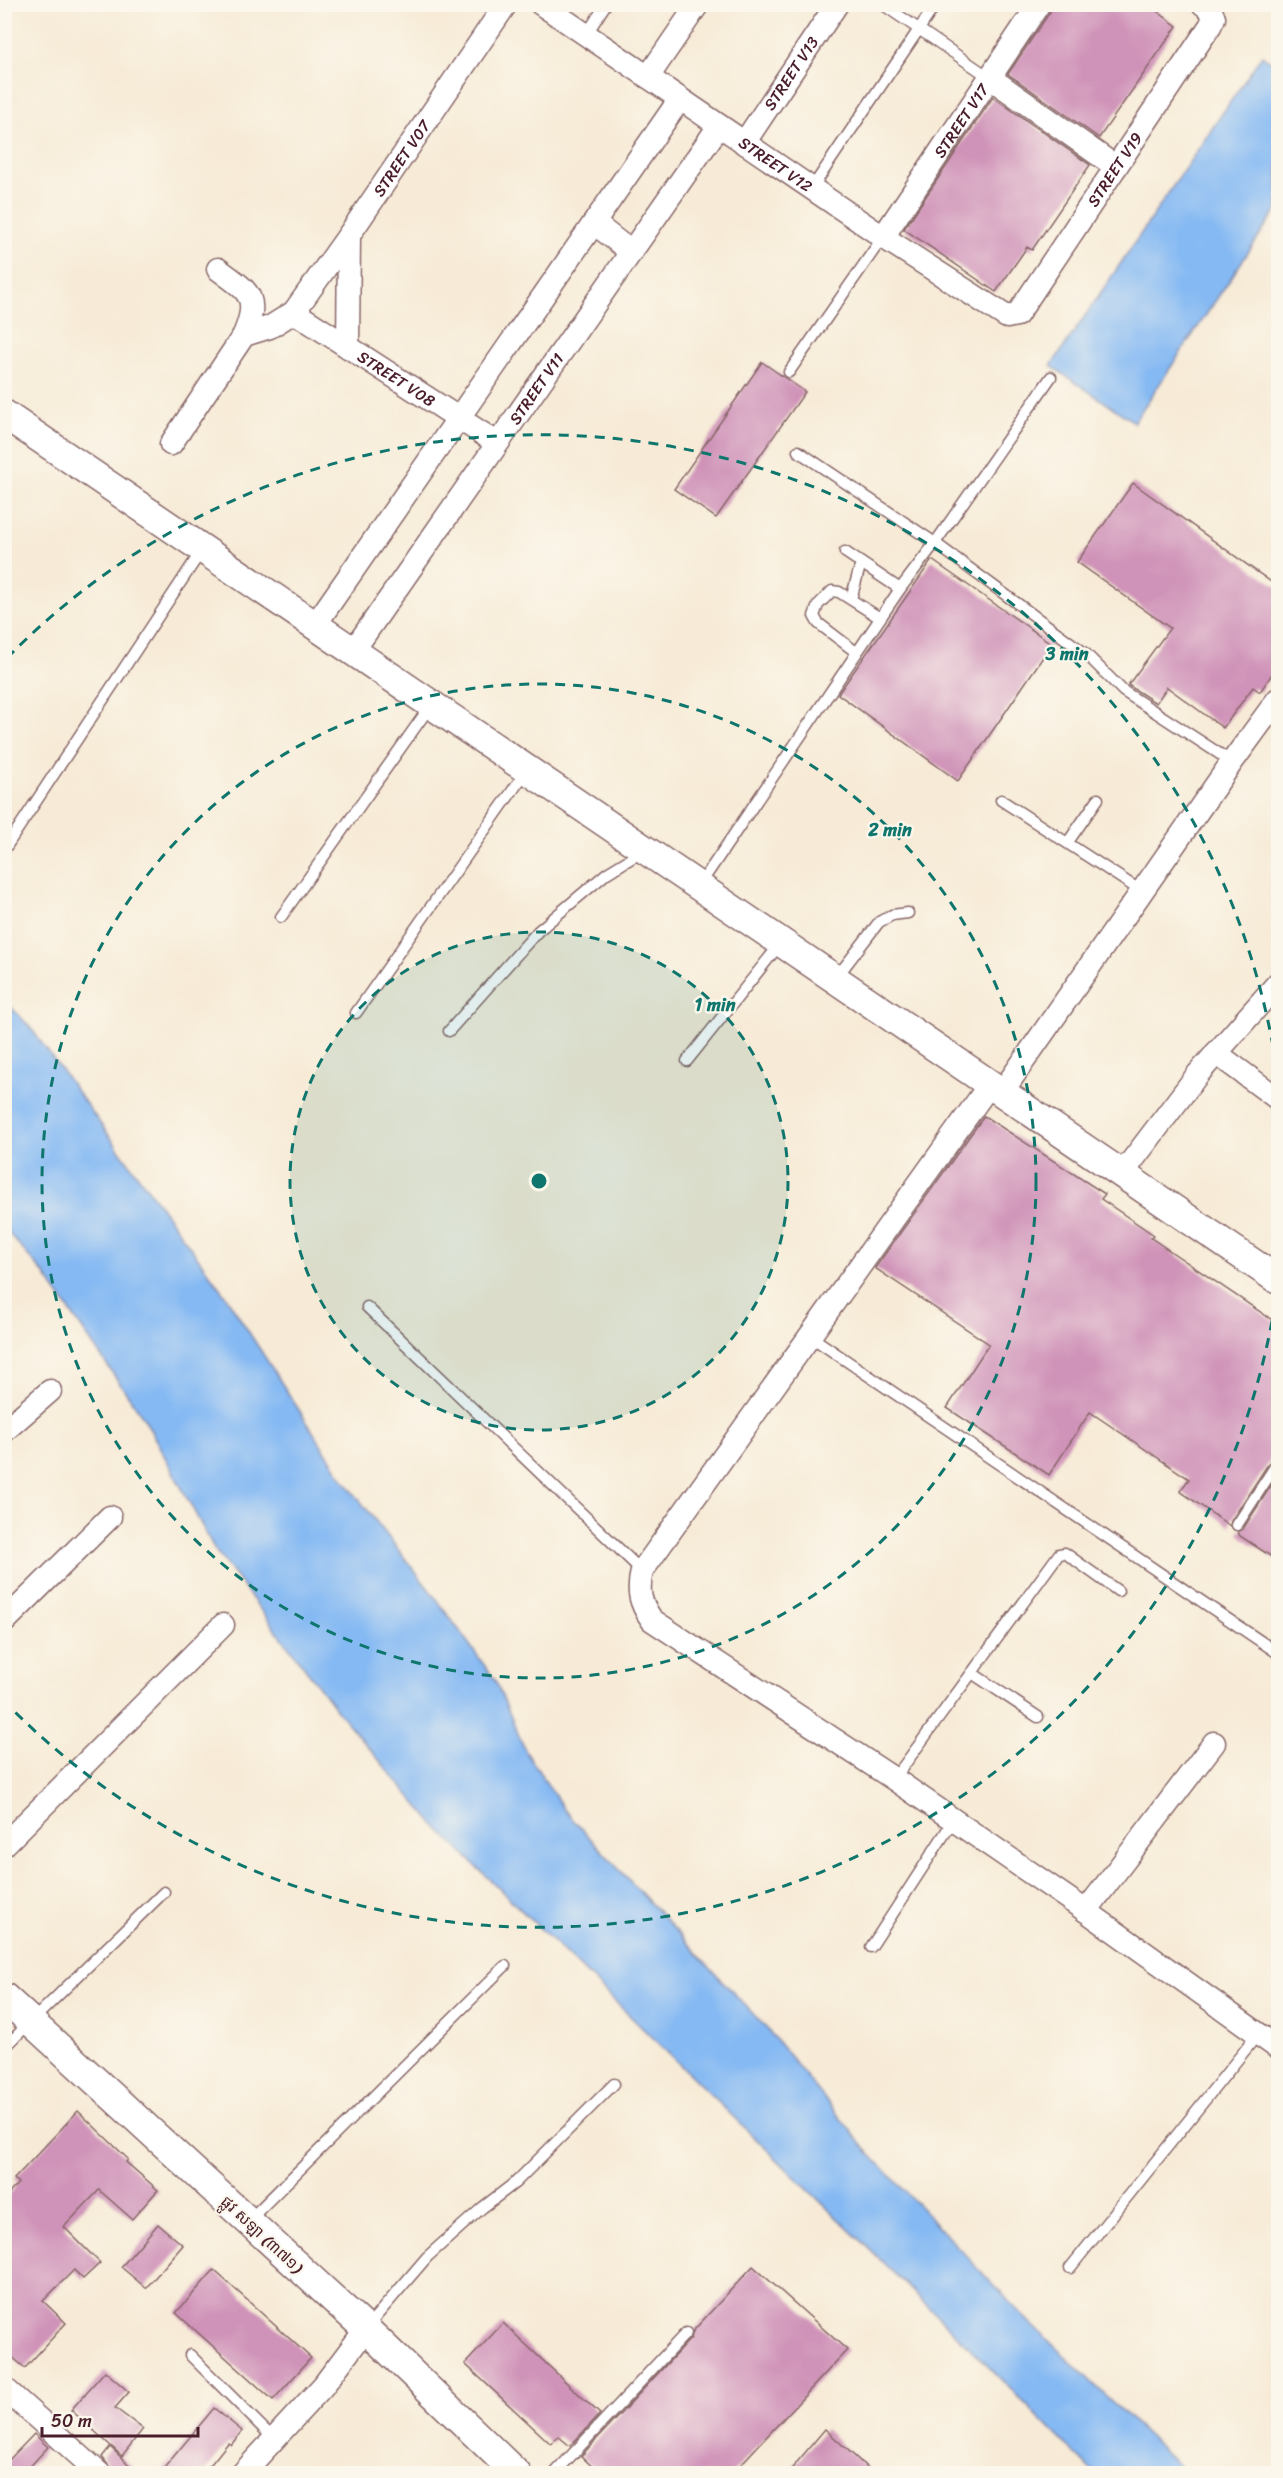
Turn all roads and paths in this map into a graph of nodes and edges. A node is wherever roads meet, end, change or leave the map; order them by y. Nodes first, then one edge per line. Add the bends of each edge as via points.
1 (506, 4) edge
2 (541, 4) edge
3 (606, 4) edge
4 (698, 4) edge
5 (837, 4) edge
6 (882, 4) edge
7 (936, 4) edge
8 (1039, 4) edge
9 (1208, 11) edge
10 (919, 30) junction
11 (586, 35) junction
12 (648, 77) junction
13 (989, 77) junction
14 (680, 99) junction
15 (719, 126) junction
16 (744, 143) junction
17 (1116, 167) junction
18 (812, 188) junction
19 (594, 223) junction
20 (349, 235) junction
21 (883, 237) junction
22 (631, 252) junction
23 (218, 269) dead end
24 (294, 312) junction
25 (1012, 317) joint
26 (244, 335) junction
27 (348, 347) junction
28 (789, 372) dead end
29 (1051, 377) dead end
30 (4, 414) edge
31 (459, 417) junction
32 (171, 444) dead end
33 (497, 444) junction
34 (798, 450) dead end
35 (935, 543) junction
36 (202, 549) junction
37 (845, 552) dead end
38 (861, 563) junction
39 (900, 589) junction
40 (851, 599) junction
41 (880, 618) junction
42 (315, 625) junction
43 (353, 651) junction
44 (856, 652) junction
45 (431, 704) junction
46 (1276, 709) edge
47 (1232, 762) junction
48 (527, 770) junction
49 (1001, 800) dead end
50 (1098, 800) dead end
51 (1068, 842) junction
52 (4, 850) edge
53 (645, 850) junction
54 (699, 886) junction
55 (1141, 891) junction
56 (908, 913) dead end
57 (281, 917) dead end
58 (781, 942) junction
59 (836, 979) junction
60 (1278, 983) edge
61 (356, 1013) dead end
62 (449, 1031) dead end
63 (1216, 1053) junction
64 (687, 1061) dead end
65 (996, 1088) junction
66 (1278, 1099) edge
67 (1122, 1174) junction
68 (1278, 1280) edge
69 (367, 1307) dead end
70 (810, 1336) junction
71 (50, 1391) dead end
72 (4, 1431) edge
73 (1278, 1462) edge
74 (110, 1517) dead end
75 (1237, 1525) dead end
76 (642, 1571) junction
77 (1118, 1591) dead end
78 (4, 1622) edge
79 (224, 1625) dead end
80 (1278, 1653) edge
81 (972, 1673) junction
82 (1038, 1718) dead end
83 (1214, 1743) dead end
84 (894, 1779) junction
85 (954, 1821) junction
86 (4, 1845) edge
87 (164, 1892) dead end
88 (1086, 1911) junction
89 (871, 1947) dead end
90 (505, 1966) dead end
91 (4, 1997) edge
92 (30, 2021) junction
93 (1258, 2034) junction
94 (1278, 2046) edge
95 (4, 2048) edge
96 (614, 2084) dead end
97 (248, 2221) junction
98 (1070, 2268) dead end
99 (366, 2329) junction
100 (686, 2333) dead end
101 (190, 2355) dead end
102 (4, 2388) edge
103 (274, 2439) junction
104 (100, 2474) edge
105 (242, 2474) edge
106 (517, 2474) edge
107 (554, 2474) edge

1 - 20 street, STREET V07
2 - 11 street, STREET V12
3 - 11 lane
4 - 12 street
5 - 16 street, STREET V13
6 - 10 lane
7 - 10 lane
8 - 13 street, STREET V17
9 - 17 street, STREET V19
10 - 13 lane
10 - 18 lane
11 - 12 street, STREET V12
12 - 14 street, STREET V12
13 - 17 street
13 - 21 street, STREET V17
14 - 15 street, STREET V12
14 - 19 street
15 - 16 street, STREET V12
15 - 22 street, STREET V11
16 - 18 street, STREET V12
17 - 25 street, STREET V19
18 - 21 street, STREET V12
19 - 22 street
19 - 31 street
20 - 24 street, STREET V07
20 - 27 street
21 - 25 street, STREET V12
21 - 28 lane
22 - 33 street, STREET V11
23 - 26 street via 246,290 252,302 252,316
24 - 26 street via 270,327
24 - 27 street, STREET V08
26 - 32 street
27 - 31 street, STREET V08
29 - 35 lane
30 - 36 street
31 - 33 street, STREET V08
31 - 42 street
33 - 43 street, STREET V11
34 - 35 lane
35 - 39 lane
35 - 47 lane via 1086,654 1123,692
36 - 42 street
36 - 52 lane
37 - 38 lane
38 - 39 lane
38 - 40 lane
39 - 41 lane
40 - 41 lane
40 - 44 lane via 832,591 818,605 814,616
41 - 44 lane
42 - 43 street
43 - 45 street
44 - 54 lane
45 - 48 street
45 - 57 lane
46 - 47 street
47 - 55 street
48 - 53 street
48 - 61 lane
49 - 51 lane
50 - 51 lane
51 - 55 lane
53 - 54 street
53 - 62 lane via 607,873 538,931
54 - 58 street
55 - 65 street
56 - 59 lane via 879,921
58 - 59 street
58 - 64 lane
59 - 65 street
60 - 63 street
63 - 66 street
63 - 67 street
65 - 67 street
65 - 70 street
67 - 68 street
69 - 76 lane
70 - 76 street
70 - 80 lane
71 - 72 street
73 - 75 lane
74 - 78 street
76 - 84 street via 638,1587 641,1605 652,1620
77 - 81 lane via 1065,1553 1059,1554
79 - 86 street
81 - 82 lane
81 - 84 lane
83 - 88 street
84 - 85 street
85 - 88 street
85 - 89 lane
87 - 92 lane
88 - 93 street
90 - 97 lane
91 - 92 street, ផ្លូវ សឡា (៣៧១)
92 - 95 lane
92 - 97 street, ផ្លូវ សឡា (៣៧១)
93 - 94 street
93 - 98 lane
96 - 99 lane via 516,2182 427,2257
97 - 99 street, ផ្លូវ សឡា (៣៧១)
99 - 103 street via 323,2386
99 - 106 street, ផ្លូវ សឡា (៣៧១)
100 - 107 lane
101 - 103 lane
102 - 104 street
103 - 105 street

